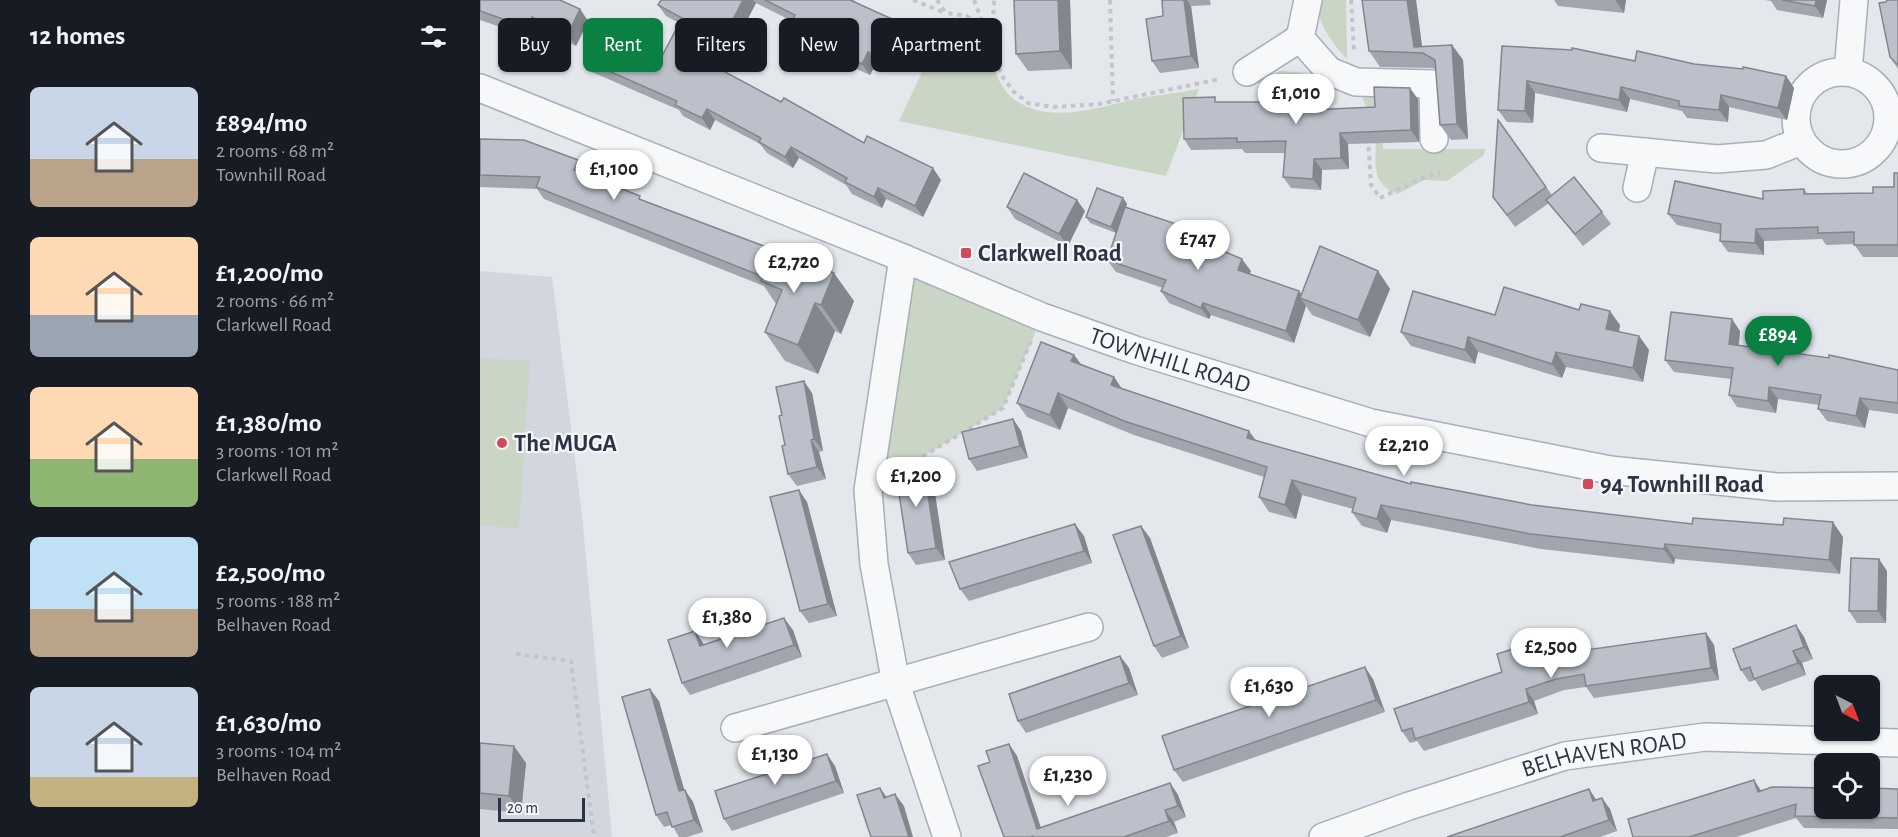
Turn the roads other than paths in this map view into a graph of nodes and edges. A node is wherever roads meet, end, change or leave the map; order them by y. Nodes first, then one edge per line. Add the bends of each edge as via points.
1 (1308, 0) edge
2 (1854, 0) edge
3 (1300, 38) junction
4 (1848, 72) junction
5 (1246, 82) road end
6 (480, 88) edge
7 (1892, 133) edge
8 (1434, 140) dead end
9 (1801, 141) junction
10 (1601, 148) dead end
11 (1645, 152) junction
12 (1637, 188) dead end
13 (903, 258) junction
14 (1898, 486) edge
15 (1089, 627) dead end
16 (896, 684) junction
17 (735, 728) dead end
18 (1898, 743) edge
19 (947, 837) edge
20 (1323, 837) edge

1 - 3 street
2 - 4 street
3 - 5 street
3 - 8 street via 1329,71 1356,82 1433,84
4 - 7 street via 1876,87
4 - 9 street via 1824,76 1805,90 1797,104 1795,120
6 - 13 street, TOWNHILL ROAD
7 - 9 street via 1871,154 1841,165 1818,158
9 - 11 street via 1766,155 1717,159
10 - 11 street
11 - 12 street
13 - 14 street, TOWNHILL ROAD via 1042,317 1382,425 1610,470 1777,487
13 - 16 street via 868,490 874,564
15 - 16 street
16 - 17 street
16 - 19 street
18 - 20 street, BELHAVEN ROAD via 1706,737 1565,756

